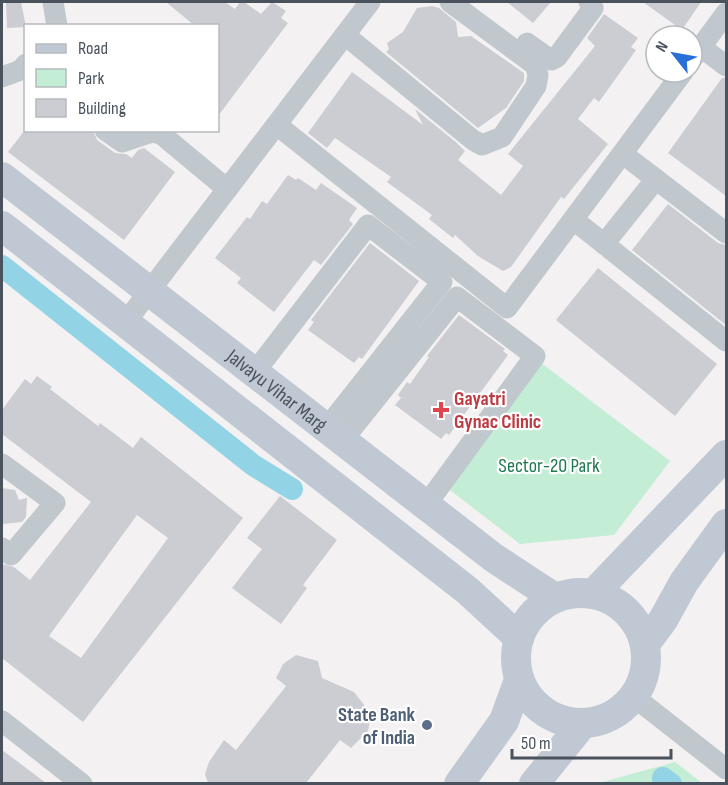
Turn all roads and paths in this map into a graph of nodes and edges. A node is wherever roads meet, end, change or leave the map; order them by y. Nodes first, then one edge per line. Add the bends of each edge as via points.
1 (53, 2) edge
2 (370, 2) edge
3 (450, 2) edge
4 (474, 2) edge
5 (589, 2) edge
6 (726, 13) edge
7 (57, 24) edge
8 (345, 35) junction
9 (704, 42) edge
10 (704, 56) edge
11 (24, 66) edge
12 (726, 66) edge
13 (2, 77) edge
14 (673, 84) edge
15 (277, 125) junction
16 (108, 132) edge
17 (152, 132) edge
18 (152, 132) edge
19 (623, 154) junction
20 (2, 177) edge
21 (656, 179) junction
22 (227, 189) junction
23 (574, 219) junction
24 (2, 226) edge
25 (726, 233) edge
26 (604, 244) junction
27 (148, 292) junction
28 (125, 323) junction
29 (726, 340) edge
30 (254, 373) junction
31 (334, 435) junction
32 (726, 455) edge
33 (2, 464) edge
34 (426, 505) junction
35 (726, 524) edge
36 (2, 548) edge
37 (594, 593) junction
38 (555, 598) junction
39 (519, 638) junction
40 (645, 644) junction
41 (519, 680) junction
42 (633, 696) junction
43 (2, 721) edge
44 (583, 723) junction
45 (726, 769) edge
46 (82, 783) edge
47 (459, 783) edge
48 (534, 783) edge

1 - 7 street
2 - 8 street
3 - 8 street via 535,64 536,86 502,137 490,143 482,145 473,140
4 - 5 street via 551,60 592,8
6 - 9 street
8 - 15 street
10 - 12 street
11 - 13 street
14 - 19 street
15 - 22 street
15 - 23 street via 507,308
16 - 18 street via 122,142
17 - 22 street via 161,134
19 - 21 street
19 - 23 street
20 - 27 main road, Jalvayu Vihar Marg
21 - 25 street
21 - 26 street
22 - 27 street
23 - 26 street
24 - 28 main road, Jalvayu Vihar Marg
26 - 29 street
27 - 28 street
27 - 30 main road, Jalvayu Vihar Marg
28 - 39 main road, Jalvayu Vihar Marg via 468,591
30 - 31 main road, Jalvayu Vihar Marg
30 - 31 street via 368,225 442,282
31 - 34 main road, Jalvayu Vihar Marg
31 - 34 street via 457,297 466,303 535,356
32 - 37 main road
33 - 36 street via 55,503 11,555
34 - 38 main road, Jalvayu Vihar Marg via 494,558
35 - 40 main road
37 - 38 main road
37 - 40 main road via 627,611
38 - 39 main road via 533,614
39 - 41 main road via 515,659
40 - 42 main road via 644,671
41 - 44 main road via 529,698 544,712 563,721
41 - 47 main road via 504,721
42 - 44 main road via 611,715
42 - 45 street
43 - 46 street
44 - 48 main road

